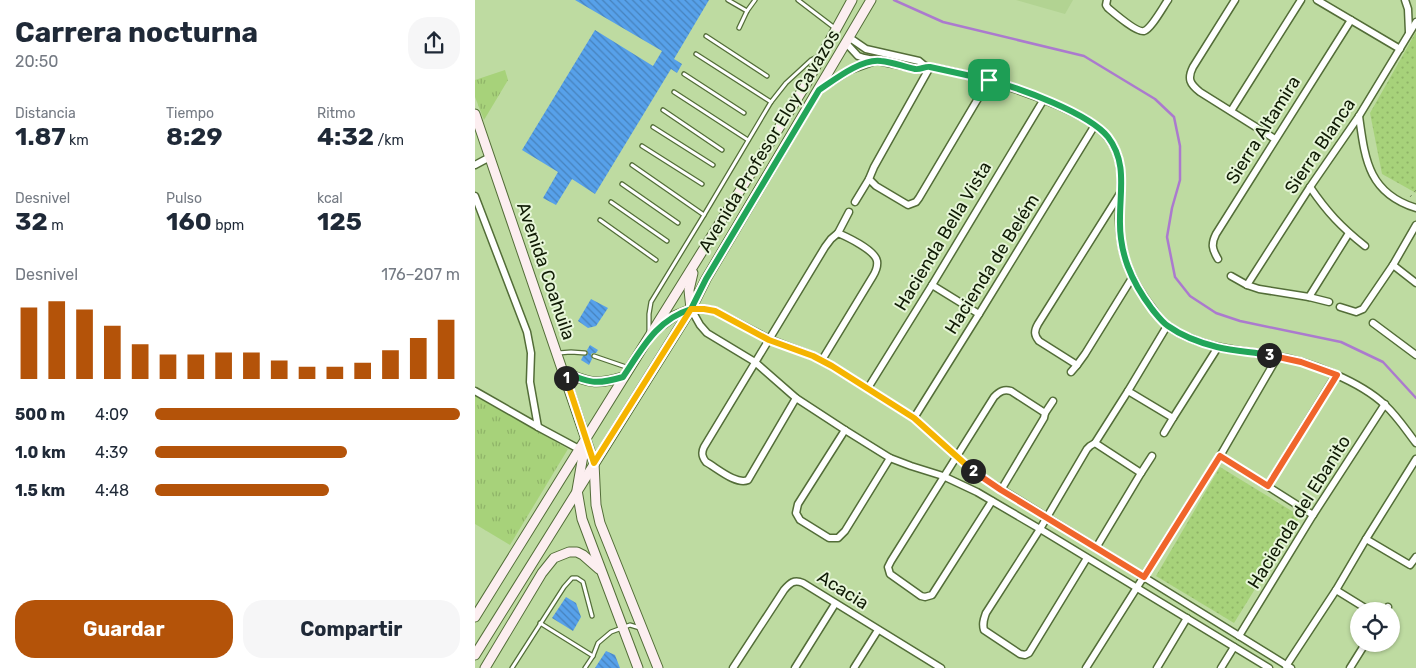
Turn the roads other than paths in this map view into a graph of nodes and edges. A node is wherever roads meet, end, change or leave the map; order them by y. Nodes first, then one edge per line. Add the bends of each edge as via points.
1 (728, 0) edge
2 (755, 0) edge
3 (798, 0) edge
4 (852, 0) edge
5 (871, 0) edge
6 (1107, 0) edge
7 (1167, 0) edge
8 (1235, 0) edge
9 (1301, 0) edge
10 (1317, 0) edge
11 (1405, 0) edge
12 (747, 11) junction
13 (1351, 20) junction
14 (1416, 22) edge
15 (739, 28) dead end
16 (836, 29) junction
17 (1409, 32) junction
18 (706, 36) dead end
19 (848, 40) junction
20 (1400, 49) junction
21 (696, 54) dead end
22 (822, 54) junction
23 (881, 60) junction
24 (928, 67) junction
25 (684, 74) dead end
26 (767, 76) dead end
27 (989, 80) junction
28 (819, 90) junction
29 (674, 92) dead end
30 (1043, 99) junction
31 (771, 102) junction
32 (663, 110) dead end
33 (1231, 111) junction
34 (745, 113) dead end
35 (475, 114) edge
36 (1359, 116) junction
37 (1095, 125) junction
38 (653, 128) dead end
39 (1275, 139) junction
40 (749, 140) junction
41 (642, 146) dead end
42 (722, 150) dead end
43 (490, 157) junction
44 (475, 164) edge
45 (632, 165) dead end
46 (713, 165) dead end
47 (869, 179) junction
48 (621, 184) dead end
49 (702, 184) dead end
50 (1310, 187) junction
51 (1121, 191) junction
52 (475, 196) edge
53 (611, 202) dead end
54 (855, 202) dead end
55 (1416, 208) edge
56 (849, 212) dead end
57 (704, 215) junction
58 (600, 220) dead end
59 (678, 223) dead end
60 (1416, 226) edge
61 (838, 233) junction
62 (1349, 233) junction
63 (667, 241) dead end
64 (1365, 246) dead end
65 (698, 259) junction
66 (1218, 259) dead end
67 (656, 260) dead end
68 (1393, 265) junction
69 (1231, 276) dead end
70 (1132, 278) junction
71 (1416, 283) edge
72 (932, 285) junction
73 (1247, 285) junction
74 (1309, 297) junction
75 (1329, 302) dead end
76 (1340, 307) dead end
77 (691, 309) junction
78 (979, 314) junction
79 (1373, 323) dead end
80 (1167, 326) junction
81 (649, 337) junction
82 (769, 340) junction
83 (1218, 347) junction
84 (557, 353) junction
85 (585, 353) dead end
86 (1416, 355) edge
87 (594, 356) dead end
88 (1278, 356) junction
89 (822, 360) junction
90 (755, 362) junction
91 (1077, 365) junction
92 (629, 368) junction
93 (564, 372) junction
94 (1071, 372) dead end
95 (1337, 375) junction
96 (623, 377) junction
97 (867, 388) junction
98 (475, 391) edge
99 (1128, 391) junction
100 (796, 398) junction
101 (1053, 402) dead end
102 (1385, 404) junction
103 (1045, 412) junction
104 (914, 418) junction
105 (1173, 418) junction
106 (539, 427) junction
107 (845, 430) junction
108 (1164, 432) dead end
109 (586, 439) junction
110 (1095, 443) junction
111 (1416, 443) edge
112 (579, 449) junction
113 (957, 456) junction
114 (1151, 456) dead end
115 (1220, 456) junction
116 (890, 458) junction
117 (1416, 459) edge
118 (594, 463) junction
119 (1141, 473) junction
120 (943, 476) junction
121 (1268, 486) junction
122 (577, 490) junction
123 (1001, 490) junction
124 (595, 497) junction
125 (991, 500) junction
126 (579, 506) junction
127 (1313, 515) junction
128 (1046, 518) junction
129 (1040, 529) junction
130 (1366, 539) junction
131 (1096, 548) junction
132 (537, 556) junction
133 (1416, 556) edge
134 (1087, 558) junction
135 (1410, 565) junction
136 (1405, 572) dead end
137 (620, 573) junction
138 (603, 576) junction
139 (1144, 577) junction
140 (1137, 588) junction
141 (1335, 590) junction
142 (528, 596) junction
143 (1355, 602) edge
144 (835, 604) junction
145 (637, 613) junction
146 (592, 616) dead end
147 (475, 617) edge
148 (1187, 618) junction
149 (540, 623) junction
150 (626, 626) junction
151 (643, 629) junction
152 (879, 630) junction
153 (1239, 636) junction
154 (1234, 647) junction
155 (1360, 652) edge
156 (475, 655) edge
157 (593, 656) junction
158 (1289, 667) edge
159 (485, 668) edge
160 (513, 668) edge
161 (585, 668) edge
162 (638, 668) edge
163 (658, 668) edge
164 (733, 668) edge
165 (795, 668) edge
166 (854, 668) edge
167 (941, 668) edge
168 (1086, 668) edge
169 (1157, 668) edge
170 (1221, 668) edge
171 (1269, 668) edge
172 (1350, 668) edge

1 - 12 lane
2 - 12 lane
3 - 16 lane
4 - 16 main road, Avenida Profesor Eloy Cavazos
5 - 19 main road, Avenida Profesor Eloy Cavazos
6 - 7 street via 1108,8 1142,31 1147,30
8 - 33 street via 1189,77 1194,87
9 - 33 street
10 - 13 street
11 - 17 street
12 - 15 lane
13 - 20 street
13 - 39 street, Sierra Altamira
14 - 17 street, Sierra Blanca
16 - 22 main road, Avenida Profesor Eloy Cavazos
17 - 20 street, Sierra Blanca
18 - 26 lane
19 - 23 street via 858,56
19 - 24 street via 866,48 919,61
19 - 28 main road, Avenida Profesor Eloy Cavazos
20 - 36 street, Sierra Blanca
21 - 31 lane
22 - 31 lane via 811,60
22 - 65 main road, Avenida Profesor Eloy Cavazos
23 - 24 street via 917,69
23 - 28 street via 858,66
24 - 27 street
24 - 47 street
25 - 34 lane
27 - 30 street
27 - 47 street via 916,202 905,204
28 - 77 main road, Avenida Profesor Eloy Cavazos
29 - 40 lane
30 - 37 street
30 - 72 street, Hacienda Bella Vista
31 - 40 lane
32 - 42 lane
33 - 39 street
35 - 43 main road, Avenida Coahuila
36 - 50 street, Sierra Blanca
36 - 55 street via 1363,150 1374,178 1395,199
37 - 51 street via 1108,137 1117,154
37 - 78 street, Hacienda de Belém
38 - 46 lane
39 - 66 street, Sierra Altamira via 1213,240 1212,249
40 - 57 lane
41 - 49 lane
43 - 44 street
43 - 84 main road, Avenida Coahuila
45 - 57 lane
47 - 54 street
48 - 59 lane
50 - 62 street
50 - 73 street, Sierra Blanca
51 - 70 street via 1121,235
51 - 91 street via 1035,328 1035,338
52 - 106 street via 527,332 531,353 531,391
53 - 63 lane
56 - 61 street
57 - 81 lane via 651,302
58 - 67 lane
60 - 68 street
61 - 82 street via 825,247
61 - 89 street via 871,252 878,263
62 - 64 street
62 - 74 street
65 - 77 main road via 690,283
65 - 81 main road, Avenida Profesor Eloy Cavazos
68 - 71 street
68 - 76 street via 1363,309 1356,312
69 - 73 street
70 - 80 street
70 - 91 street
72 - 78 street
72 - 97 street, Hacienda Bella Vista
73 - 74 street
74 - 75 street
77 - 81 main road via 674,316
77 - 82 street via 715,311
77 - 90 street via 707,333
77 - 118 main road, Avenida Profesor Eloy Cavazos
78 - 104 street, Hacienda de Belém
79 - 86 street
80 - 83 street
80 - 99 street
81 - 92 main road, Avenida Profesor Eloy Cavazos
82 - 89 street
82 - 90 street
83 - 88 street
83 - 105 street
84 - 85 lane
84 - 93 main road, Avenida Coahuila
87 - 92 lane
88 - 95 street
88 - 115 street
89 - 97 street
90 - 100 street
90 - 100 street via 704,447 702,455 706,462 735,479 748,480
91 - 94 street
92 - 96 main road, Avenida Profesor Eloy Cavazos
93 - 96 main road via 588,382
93 - 109 main road, Avenida Coahuila
95 - 102 street
95 - 121 street
96 - 109 main road, Avenida Profesor Eloy Cavazos
97 - 104 street
98 - 106 street
99 - 105 street
99 - 110 street
100 - 107 street
101 - 103 street
102 - 111 street
102 - 127 street, Hacienda del Ebanito
103 - 113 street via 1011,391 1002,390 994,397
103 - 123 street
104 - 113 street
105 - 108 street
106 - 112 street
107 - 116 street
107 - 116 street via 798,504 796,513 805,524 829,538 839,538
109 - 112 main road, Avenida Profesor Eloy Cavazos
109 - 118 main road, Avenida Coahuila
109 - 122 main road, Avenida Coahuila
110 - 119 street
110 - 128 street via 1087,449
112 - 147 main road, Avenida Profesor Eloy Cavazos
113 - 120 street
113 - 123 street via 971,470
114 - 119 street
115 - 121 street
115 - 139 street
116 - 120 street
117 - 130 street
118 - 122 main road, Avenida Profesor Eloy Cavazos
118 - 124 main road, Avenida Coahuila
119 - 131 street
120 - 125 street
120 - 125 street via 888,568 889,574 921,596 929,597 935,592
121 - 127 street
122 - 126 main road, Avenida Coahuila
122 - 132 main road, Avenida Profesor Eloy Cavazos
123 - 128 street
124 - 126 main road via 586,494
124 - 137 main road, Avenida Coahuila via 600,523
125 - 129 street
126 - 138 main road, Avenida Coahuila
127 - 153 street, Hacienda del Ebanito
128 - 129 street
128 - 131 street
129 - 134 street
129 - 134 street via 987,613 983,625 987,633 1020,654 1025,655 1032,650
130 - 135 street
130 - 141 street
131 - 139 street
132 - 142 main road
132 - 156 main road, Avenida Profesor Eloy Cavazos
133 - 135 street
134 - 140 street
135 - 136 street
137 - 138 main road via 615,584 608,584
137 - 145 main road, Avenida Coahuila
138 - 142 main road via 583,555 569,552 554,558
138 - 150 main road, Avenida Coahuila
139 - 140 street
139 - 153 street
140 - 148 street
140 - 168 street
141 - 143 street
141 - 158 street
142 - 159 main road
144 - 152 street, Acacia
144 - 164 street, Acacia via 800,582 790,583
144 - 165 street
145 - 150 lane
145 - 151 main road, Avenida Coahuila
146 - 149 lane via 583,582 572,578
148 - 154 street
148 - 169 street
149 - 157 lane
149 - 160 lane
150 - 151 lane
150 - 157 lane via 611,632 598,643
150 - 162 main road, Avenida Coahuila
151 - 163 main road, Avenida Coahuila
152 - 166 street
152 - 167 street, Acacia
153 - 158 street
154 - 170 street
154 - 171 street
155 - 172 street
157 - 161 lane

